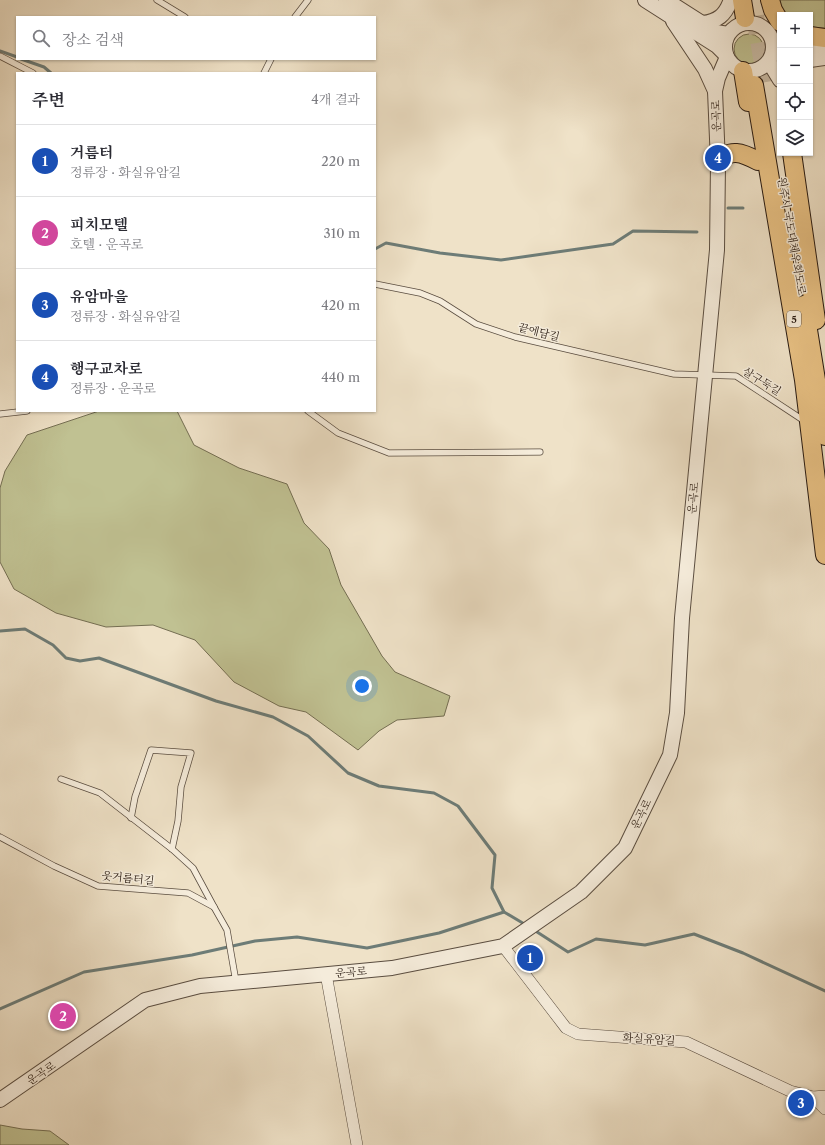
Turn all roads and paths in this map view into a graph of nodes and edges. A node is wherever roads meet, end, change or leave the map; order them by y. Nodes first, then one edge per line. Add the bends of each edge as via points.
1 (157, 0) edge
2 (308, 0) edge
3 (645, 0) edge
4 (666, 0) edge
5 (734, 1) edge
6 (183, 16) edge
7 (296, 16) edge
8 (670, 16) junction
9 (743, 19) edge
10 (703, 23) junction
11 (774, 24) edge
12 (813, 36) edge
13 (825, 38) edge
14 (813, 46) edge
15 (825, 46) edge
16 (813, 53) edge
17 (825, 53) edge
18 (0, 56) edge
19 (774, 57) edge
20 (825, 58) edge
21 (270, 60) edge
22 (813, 60) edge
23 (733, 62) junction
24 (31, 72) edge
25 (264, 72) edge
26 (767, 82) edge
27 (715, 90) junction
28 (792, 156) edge
29 (758, 161) junction
30 (718, 163) junction
31 (376, 284) edge
32 (705, 375) junction
33 (811, 381) junction
34 (18, 412) edge
35 (309, 412) edge
36 (0, 414) edge
37 (803, 420) dead end
38 (825, 436) edge
39 (540, 452) dead end
40 (825, 555) edge
41 (61, 779) dead end
42 (131, 818) junction
43 (0, 837) edge
44 (172, 848) junction
45 (214, 907) junction
46 (506, 943) junction
47 (326, 974) junction
48 (236, 983) junction
49 (825, 1096) edge
50 (813, 1097) junction
51 (0, 1100) edge
52 (825, 1109) edge
53 (357, 1145) edge

1 - 6 lane
2 - 7 lane
3 - 8 street
4 - 10 street
5 - 9 highway
5 - 10 street via 718,19
8 - 23 street via 717,46
8 - 27 street via 705,69
9 - 10 street via 716,32
9 - 11 street via 744,23 763,27
9 - 23 street via 724,47
11 - 19 street
12 - 13 highway
14 - 15 street
16 - 17 street
18 - 24 lane
19 - 23 street via 759,70
19 - 26 street
20 - 22 street
21 - 25 lane
23 - 27 street
23 - 29 highway
26 - 33 highway, 5
27 - 30 street, 운곡로
28 - 33 highway via 821,356
29 - 30 highway via 734,153 722,156
29 - 33 highway via 794,359
30 - 32 street, 운곡로 via 717,250
31 - 32 lane, 끝에담길 via 420,294 440,302 476,324 515,337 674,374
32 - 37 lane, 살구둑길 via 736,376
32 - 46 street, 운곡로 via 682,618 677,713 670,755 625,848 580,892
33 - 38 highway, 5
33 - 40 highway, 5
34 - 36 lane
35 - 39 lane via 338,433 388,453
41 - 42 lane via 100,793
42 - 44 lane
42 - 44 lane via 135,797 151,750 191,754 181,787
43 - 45 lane, 웃거름터길 via 98,886 188,893
44 - 45 lane via 193,868
45 - 48 lane via 227,930
46 - 47 street, 운곡로 via 392,968
46 - 50 street, 화실유암길 via 566,1028 578,1034 686,1042 790,1091
47 - 48 street, 운곡로
47 - 53 street
48 - 51 street, 운곡로 via 200,986 145,1000
49 - 50 street, 화실유암길
50 - 52 street

